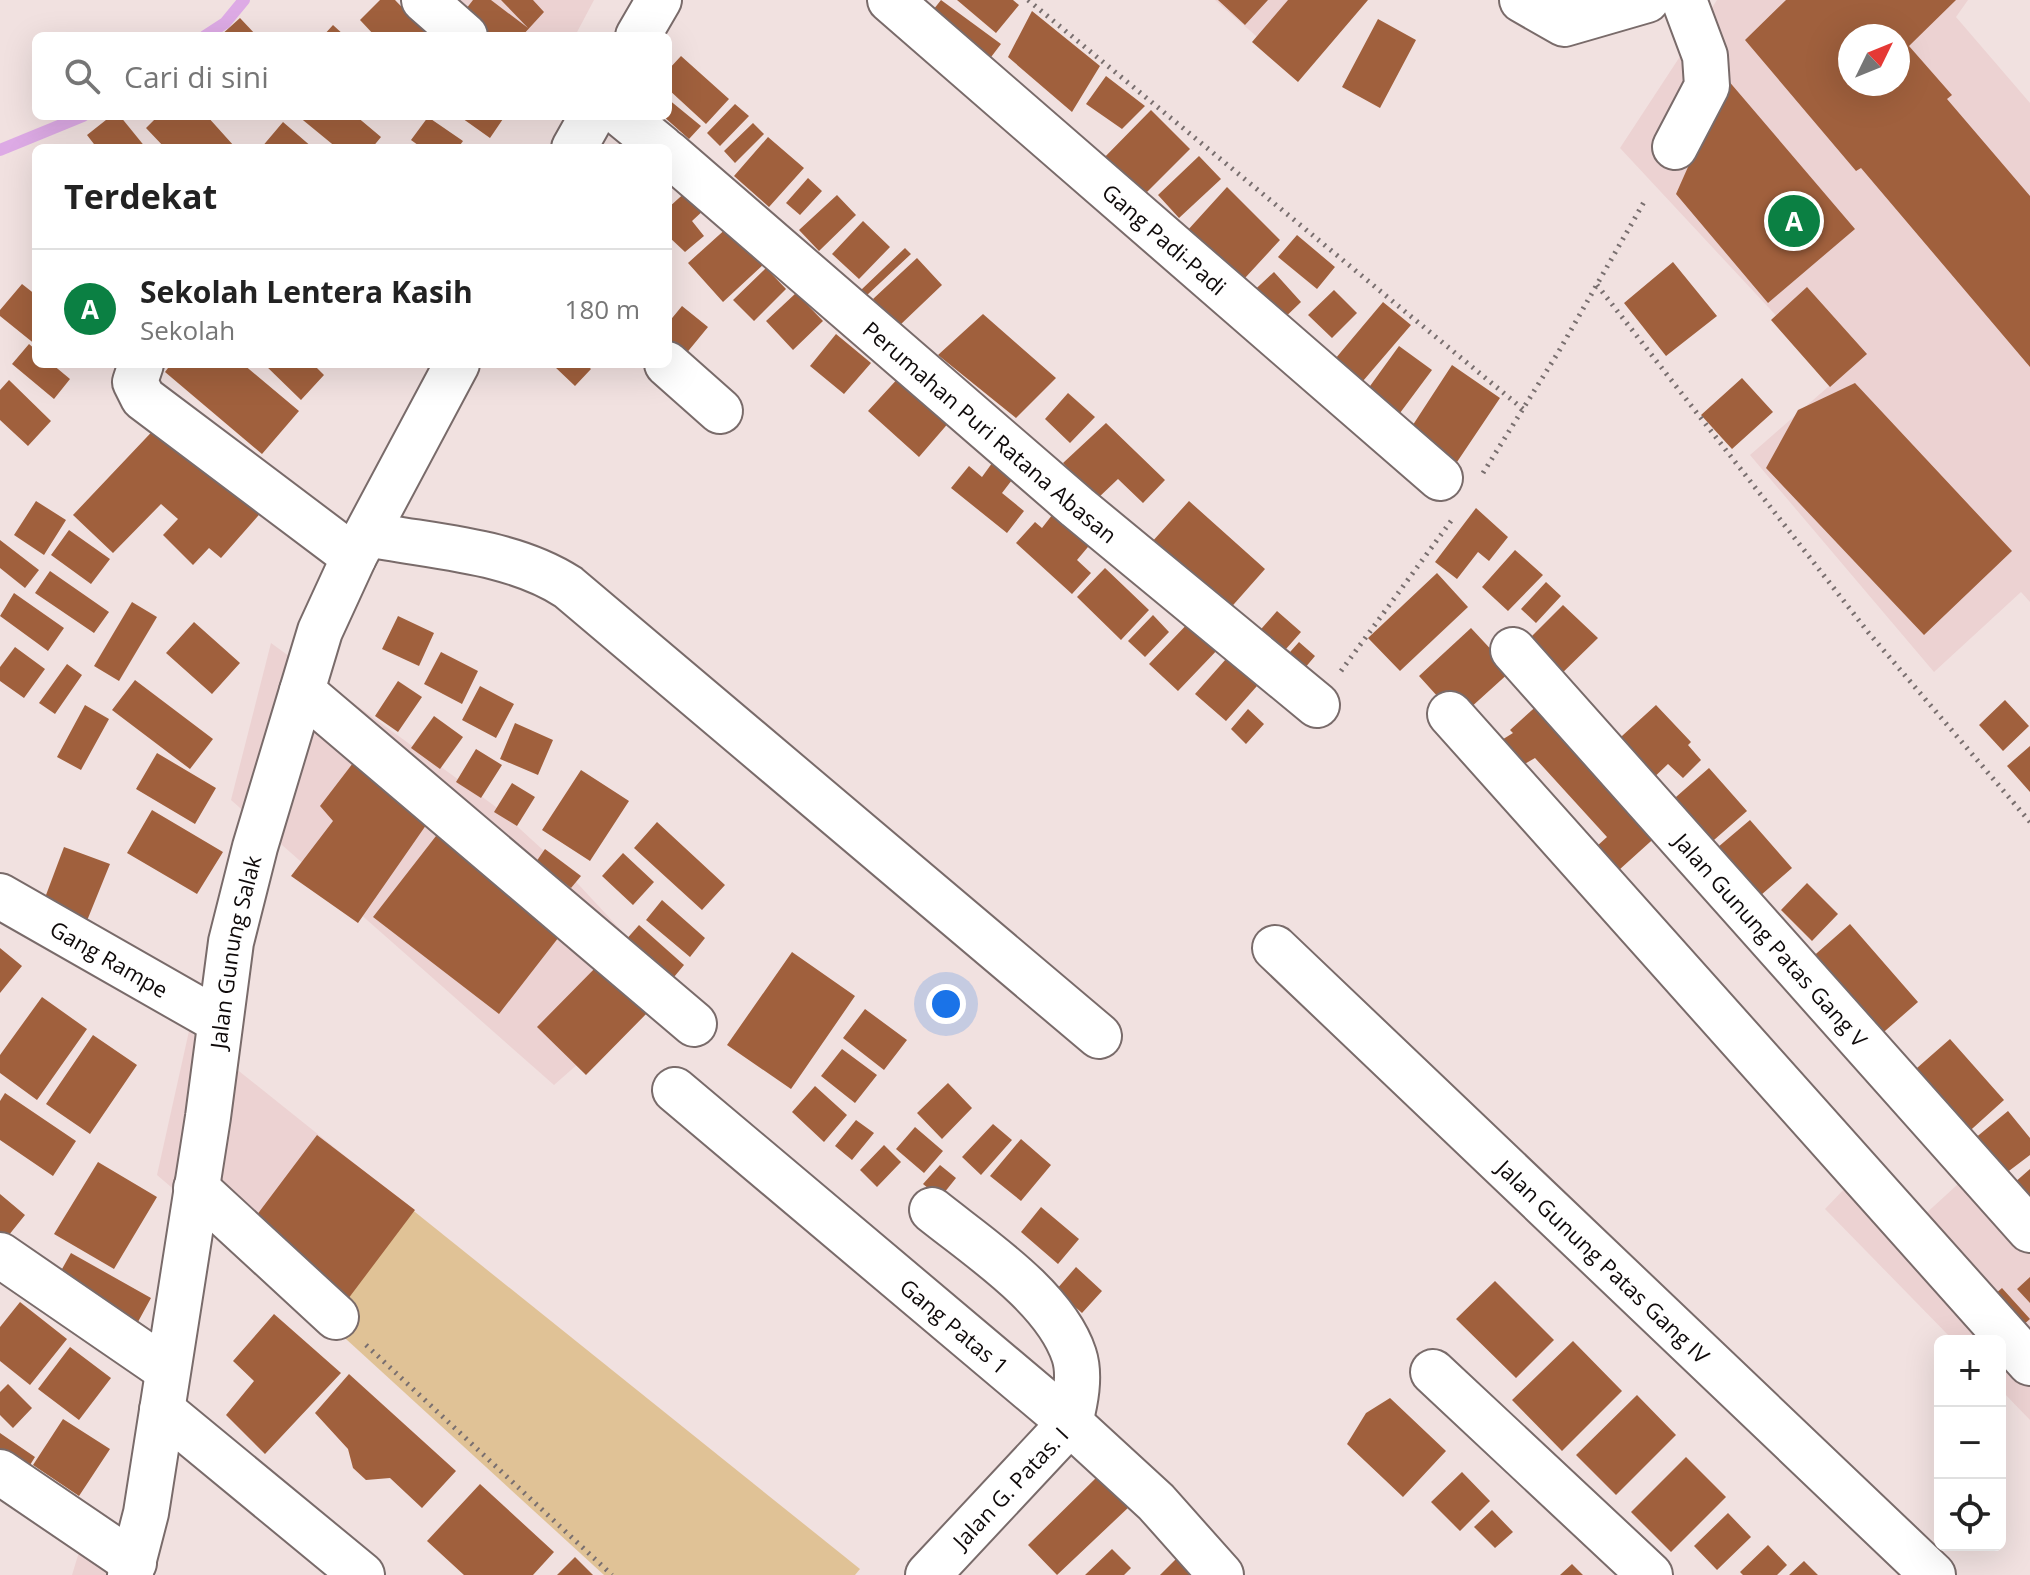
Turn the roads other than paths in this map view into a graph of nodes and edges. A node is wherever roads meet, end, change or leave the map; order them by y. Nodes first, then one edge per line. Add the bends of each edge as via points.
1 (424, 0) edge
2 (659, 0) edge
3 (890, 0) edge
4 (1522, 0) edge
5 (1647, 0) edge
6 (1684, 0) edge
7 (460, 32) edge
8 (640, 32) edge
9 (628, 120) edge
10 (657, 144) edge
11 (1675, 147) dead end
12 (672, 156) edge
13 (140, 368) edge
14 (455, 368) edge
15 (672, 368) edge
16 (720, 411) dead end
17 (1459, 490) road end
18 (360, 546) junction
19 (1513, 650) dead end
20 (302, 691) junction
21 (1317, 705) road end
22 (1450, 714) dead end
23 (0, 896) edge
24 (1275, 948) dead end
25 (219, 1021) junction
26 (694, 1024) dead end
27 (1099, 1036) dead end
28 (675, 1090) dead end
29 (196, 1188) junction
30 (932, 1210) dead end
31 (2030, 1230) edge
32 (0, 1255) edge
33 (336, 1317) road end
34 (2030, 1363) edge
35 (1433, 1372) dead end
36 (164, 1390) junction
37 (1070, 1423) junction
38 (0, 1472) edge
39 (132, 1569) edge
40 (362, 1575) edge
41 (928, 1575) edge
42 (1221, 1575) edge
43 (1650, 1575) edge
44 (1933, 1575) edge

1 - 7 street
2 - 8 street
3 - 17 street, Gang Padi-Padi
4 - 5 street via 1564,24
6 - 11 street via 1705,56 1707,86
9 - 10 street
12 - 21 street, Perumahan Puri Ratana Abasan via 1077,507
13 - 18 street via 135,382 143,398
14 - 18 street, Jalan Gunung Salak
15 - 16 street
18 - 20 street, Jalan Gunung Salak via 320,631
18 - 27 street via 521,564 568,587
19 - 31 street, Jalan Gunung Patas Gang V
20 - 25 street, Jalan Gunung Salak via 235,929
20 - 26 street
22 - 34 street
23 - 25 street, Gang Rampe
24 - 44 street, Jalan Gunung Patas Gang IV
25 - 29 street, Jalan Gunung Salak
28 - 37 street, Gang Patas 1
29 - 33 street
29 - 36 street, Jalan Gunung Salak
30 - 37 street, Jalan G. Patas. I via 1023,1285 1058,1325 1075,1357
32 - 36 street
35 - 43 street
36 - 39 street, Jalan Gunung Salak
36 - 40 street
37 - 41 street, Jalan G. Patas. I
37 - 42 street, Gang Patas 1 via 1156,1502
38 - 39 street

